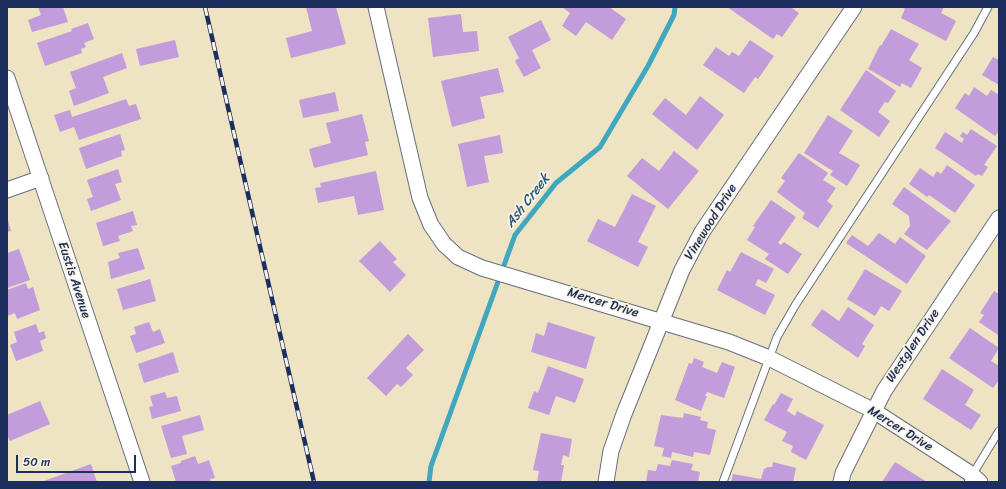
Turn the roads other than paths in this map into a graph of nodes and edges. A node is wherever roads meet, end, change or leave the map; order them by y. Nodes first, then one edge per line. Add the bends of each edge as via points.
1 (376, 7) edge
2 (854, 7) edge
3 (988, 7) edge
4 (7, 78) edge
5 (41, 178) junction
6 (7, 190) edge
7 (999, 218) edge
8 (661, 321) junction
9 (769, 358) junction
10 (874, 411) junction
11 (999, 431) edge
12 (973, 479) edge
13 (142, 482) edge
14 (606, 482) edge
15 (723, 482) edge
16 (841, 482) edge

1 - 8 street, Mercer Drive via 420,198 431,225 444,244 458,257 482,268
2 - 8 street, Vinewood Drive via 702,232 682,270
3 - 9 lane via 974,33 796,304
4 - 5 street, Eustis Avenue
5 - 6 street
5 - 13 street, Eustis Avenue
7 - 10 street, Westglen Drive via 884,391
8 - 9 street, Mercer Drive via 729,342
8 - 14 street, Vinewood Drive via 611,451
9 - 10 street, Mercer Drive
9 - 15 lane
10 - 12 street, Mercer Drive
10 - 16 street, Westglen Drive
11 - 12 lane

